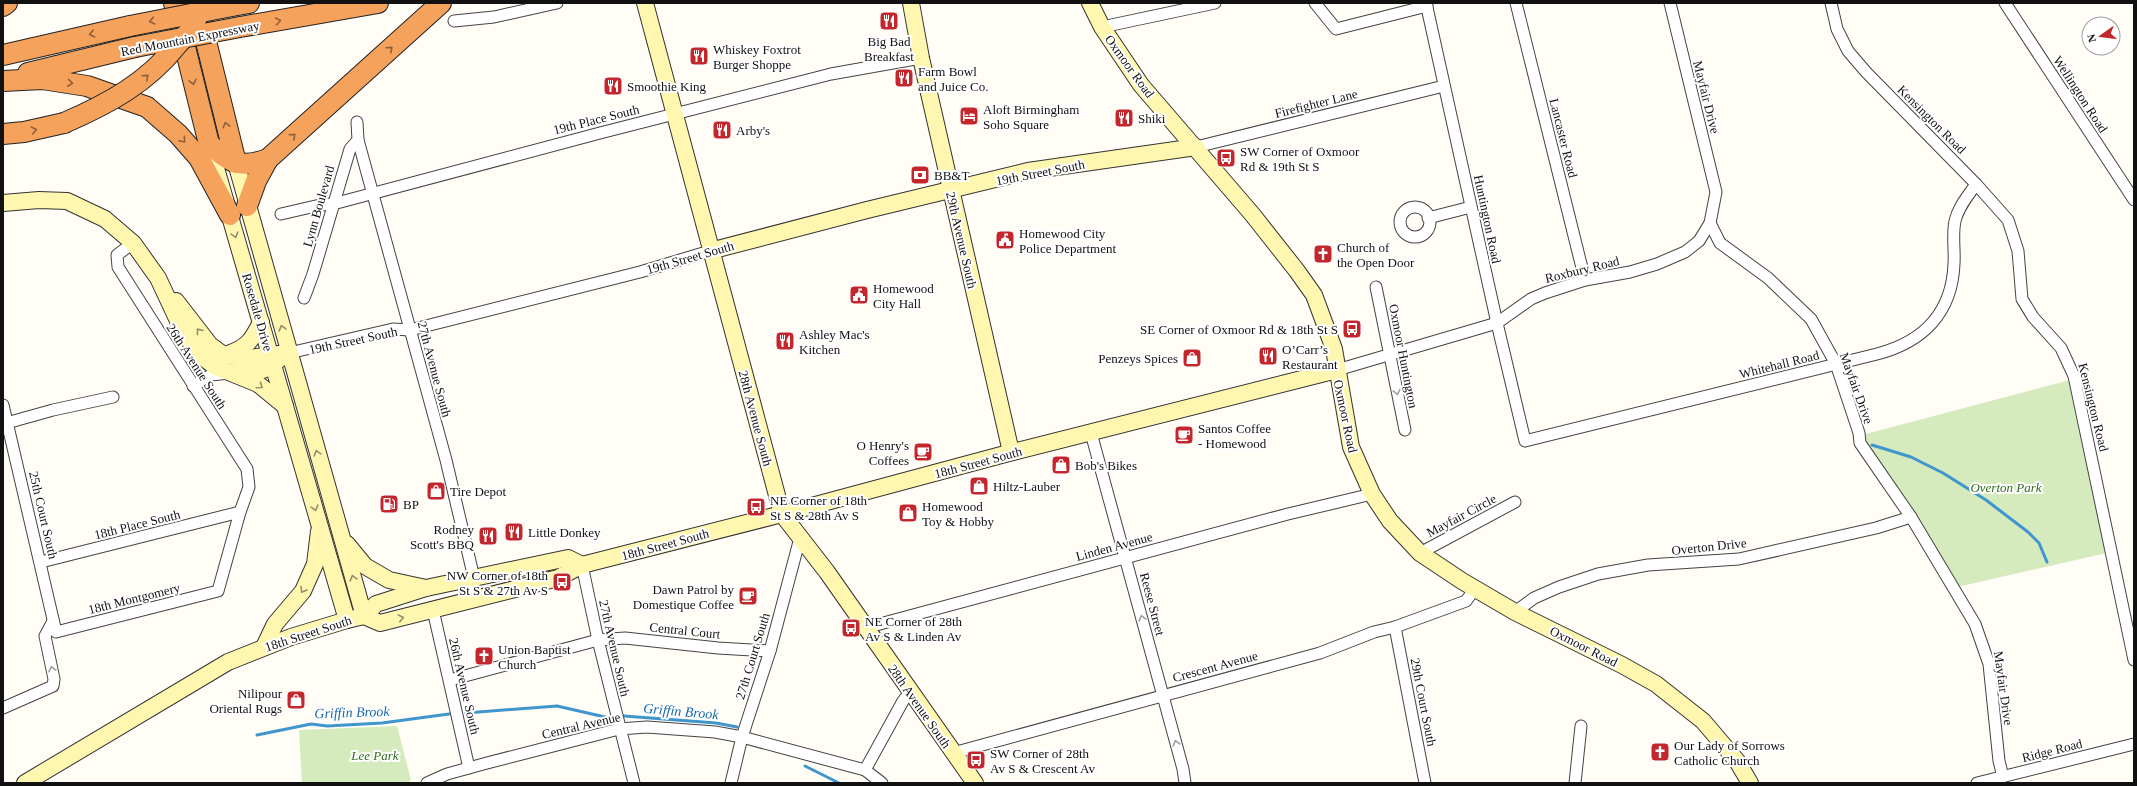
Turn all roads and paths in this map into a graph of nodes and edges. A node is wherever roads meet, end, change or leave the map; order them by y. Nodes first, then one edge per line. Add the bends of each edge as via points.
1 (7, 3) edge
2 (174, 3) edge
3 (197, 3) edge
4 (202, 3) edge
5 (378, 3) edge
6 (441, 3) edge
7 (557, 3) edge
8 (645, 3) edge
9 (910, 3) edge
10 (1090, 3) edge
11 (1215, 3) edge
12 (1315, 3) edge
13 (1516, 3) edge
14 (1670, 3) edge
15 (1831, 3) edge
16 (2005, 3) edge
17 (243, 4) edge
18 (1426, 4) edge
19 (3, 6) edge
20 (1405, 7) edge
21 (454, 21) dead end
22 (1102, 27) junction
23 (3, 55) edge
24 (921, 58) junction
25 (3, 80) edge
26 (1444, 86) junction
27 (675, 114) junction
28 (357, 122) dead end
29 (3, 134) edge
30 (358, 140) junction
31 (209, 144) junction
32 (1196, 147) junction
33 (268, 159) junction
34 (236, 163) junction
35 (1976, 184) junction
36 (951, 191) junction
37 (373, 193) junction
38 (2134, 200) edge
39 (3, 203) edge
40 (333, 204) junction
41 (247, 206) junction
42 (1471, 208) junction
43 (281, 214) dead end
44 (230, 215) junction
45 (1428, 218) dead end
46 (1710, 223) junction
47 (1699, 241) junction
48 (133, 243) junction
49 (1720, 243) junction
50 (710, 251) junction
51 (158, 278) junction
52 (1585, 280) junction
53 (1376, 287) dead end
54 (304, 298) dead end
55 (261, 322) junction
56 (1497, 323) junction
57 (410, 330) junction
58 (228, 354) junction
59 (289, 354) junction
60 (1389, 354) junction
61 (271, 359) junction
62 (1836, 364) junction
63 (1337, 370) junction
64 (231, 373) junction
65 (192, 386) junction
66 (113, 397) dead end
67 (3, 405) edge
68 (285, 406) junction
69 (5, 423) edge
70 (1405, 430) dead end
71 (1091, 433) junction
72 (1525, 441) joint
73 (1011, 452) junction
74 (1372, 494) junction
75 (1515, 502) dead end
76 (240, 512) junction
77 (782, 514) junction
78 (1911, 517) junction
79 (320, 526) junction
80 (342, 537) junction
81 (800, 538) junction
82 (1420, 553) junction
83 (1126, 557) junction
84 (41, 562) junction
85 (582, 565) junction
86 (474, 578) junction
87 (426, 588) junction
88 (1476, 588) junction
89 (460, 603) junction
90 (433, 610) junction
91 (1515, 612) junction
92 (364, 616) junction
93 (347, 620) junction
94 (53, 621) junction
95 (1395, 627) junction
96 (865, 628) junction
97 (56, 632) joint
98 (598, 640) junction
99 (264, 647) junction
100 (770, 651) junction
101 (2134, 660) edge
102 (450, 680) junction
103 (911, 691) junction
104 (1162, 695) junction
105 (3, 708) edge
106 (1581, 726) dead end
107 (619, 729) junction
108 (742, 737) junction
109 (2134, 744) edge
110 (953, 753) junction
111 (469, 768) junction
112 (865, 770) junction
113 (2003, 777) junction
114 (448, 779) edge
115 (25, 783) edge
116 (427, 783) edge
117 (634, 783) edge
118 (731, 783) edge
119 (882, 783) edge
120 (975, 783) edge
121 (1185, 783) edge
122 (1425, 783) edge
123 (1575, 783) edge
124 (1750, 783) edge
125 (1977, 783) edge

1 - 19 highway
2 -> 31 highway, Rosedale Drive
34 -> 3 highway, Rosedale Drive
29 -> 4 highway, bridge via 64,123 122,95 144,80 168,56 192,27
25 -> 5 highway, Red Mountain Expressway, bridge via 135,47
33 -> 6 highway
7 - 21 street via 494,17
8 - 27 main road, 28th Avenue South
9 - 24 main road, 29th Avenue South
10 - 22 main road, Oxmoor Road
11 - 22 street
12 - 20 street via 1336,29
13 - 52 street, Lancaster Road
14 - 46 street, Mayfair Drive via 1716,192
15 - 35 street, Kensington Road via 1836,29 1853,56
16 - 38 street, Wellington Road
17 -> 23 highway, Red Mountain Expressway, bridge
18 - 20 street
18 - 26 street, Huntington Road
22 - 32 main road, Oxmoor Road via 1141,85
24 - 27 street, 19th Place South via 831,74
24 - 36 main road, 29th Avenue South
25 -> 44 highway via 42,79 87,86 147,107 178,134 199,158
26 - 32 street, Firefighter Lane
26 - 42 street, Huntington Road
27 - 37 street, 19th Place South
27 - 50 main road, 28th Avenue South
28 - 30 street
30 - 37 street, 27th Avenue South
30 - 40 street, Lynn Boulevard via 350,149
31 - 34 highway via 221,155
31 - 44 main road, Rosedale Drive
32 - 36 main road, 19th Street South via 1028,171
32 - 63 main road, Oxmoor Road via 1293,265 1314,295 1334,349
33 - 34 highway via 252,164
33 - 41 highway
34 - 41 main road, Rosedale Drive
35 - 62 street, Whitehall Road via 1960,206 1955,221 1953,282 1942,311 1920,335 1905,345
35 - 101 street, Kensington Road via 2008,220 2018,251 2022,299 2032,317 2061,348 2074,376
36 - 50 main road, 19th Street South
36 - 73 main road, 29th Avenue South
37 - 40 street, 19th Place South
37 - 57 street, 27th Avenue South
39 - 48 main road via 67,201 105,219
40 - 43 street, 19th Place South
40 - 54 street, Lynn Boulevard
59 -> 41 main road, Rosedale Drive
42 - 45 street
42 - 56 street, Huntington Road
44 -> 55 main road, Rosedale Drive
46 - 47 street, Roxbury Road
46 - 49 street, Mayfair Drive
47 - 49 street
47 - 52 street, Roxbury Road via 1685,252 1657,264
48 - 51 main road
48 - 65 street, 26th Avenue South via 117,255 118,267
49 - 62 street, Mayfair Drive via 1768,278 1811,320
50 - 57 street, 19th Street South via 640,272
50 - 77 main road, 28th Avenue South
58 -> 51 main road via 221,353 210,345
51 - 64 main road via 190,344 205,361
52 - 56 street, Roxbury Road via 1531,299
53 - 60 street, Oxmoor Huntington
55 - 58 main road via 252,339 242,349
55 - 61 main road, Rosedale Drive
56 - 60 street, Roxbury Road
56 - 72 street, Huntington Road
57 - 59 street, 19th Street South via 393,328
57 - 86 street, 27th Avenue South via 446,460
58 - 61 main road via 241,359
59 - 61 main road
80 -> 59 main road, Rosedale Drive
60 - 63 street, Roxbury Road
60 -> 70 street, Oxmoor Huntington
61 - 64 main road via 263,370
61 - 68 main road, Rosedale Drive
62 - 72 street, Whitehall Road
62 - 78 street, Mayfair Drive via 1860,443
63 - 71 main road, 18th Street South
63 - 74 main road, Oxmoor Road via 1351,447
64 - 65 street via 211,375
64 -> 68 main road via 258,384
65 - 76 street, 26th Avenue South via 247,469 249,487
66 - 69 street
67 - 69 street, 25th Court South
68 -> 79 main road, Rosedale Drive
69 - 84 street, 25th Court South
71 - 73 main road, 18th Street South
71 - 83 street, Reese Street
73 - 77 main road, 18th Street South
74 - 82 main road, Oxmoor Road via 1390,521
74 - 83 street, Linden Avenue
75 - 82 street, Mayfair Circle
76 - 84 street, 18th Place South
76 - 97 street, 18th Montgomery via 218,592
77 - 81 main road, 28th Avenue South
77 - 85 main road, 18th Street South
78 - 91 street, Overton Drive via 1876,528 1739,559 1648,565 1598,574 1559,586 1534,598
78 - 113 street, Mayfair Drive via 1972,618 1981,638 1989,664 1999,761
79 - 93 main road, Rosedale Drive
79 -> 99 main road via 315,564 303,591 275,624
80 - 87 main road via 365,566 389,580
92 -> 80 main road, Rosedale Drive
81 - 96 main road, 28th Avenue South
81 - 100 street, 27th Court South
82 - 88 main road, Oxmoor Road
83 - 96 street, Linden Avenue
104 -> 83 street, Reese Street
84 - 94 street, 25th Court South
85 - 86 main road via 568,558
85 - 89 main road, 18th Street South via 558,578
85 - 98 street, 27th Avenue South
86 - 87 main road
86 - 89 street
87 - 92 main road via 376,604
88 - 91 main road, Oxmoor Road
88 - 95 street, Crescent Avenue via 1466,601
89 - 90 main road, 18th Street South
92 -> 90 main road, 18th Street South via 380,623
90 - 102 street, 26th Avenue South
91 - 124 main road, Oxmoor Road via 1656,684 1703,721 1737,761
92 - 93 main road, 18th Street South
93 - 99 main road, 18th Street South
94 - 97 street, 25th Court South
105 -> 94 street via 53,686 54,679 45,636
95 - 104 street, Crescent Avenue via 1374,632 1320,653
95 - 122 street, 29th Court South
96 - 103 main road, 28th Avenue South
98 - 100 street, Central Court via 625,638
98 - 102 street, Central Court
98 - 107 street, 27th Avenue South
99 - 115 main road, 18th Street South via 228,662
100 - 108 street, 27th Court South
102 - 111 street, 26th Avenue South
103 - 110 main road, 28th Avenue South
103 - 112 street
104 - 110 street, Crescent Avenue
121 -> 104 street, Reese Street
106 - 123 street
107 - 108 street, Central Avenue via 647,727 715,732
107 - 111 street, Central Avenue
107 - 117 street, 27th Avenue South
108 - 112 street, Central Avenue
108 - 118 street, 27th Court South
109 - 113 street, Ridge Road
110 - 120 main road, 28th Avenue South
111 - 114 street, Central Avenue
112 - 119 street, Central Avenue
113 - 125 street, Ridge Road
114 - 116 street, Central Avenue

